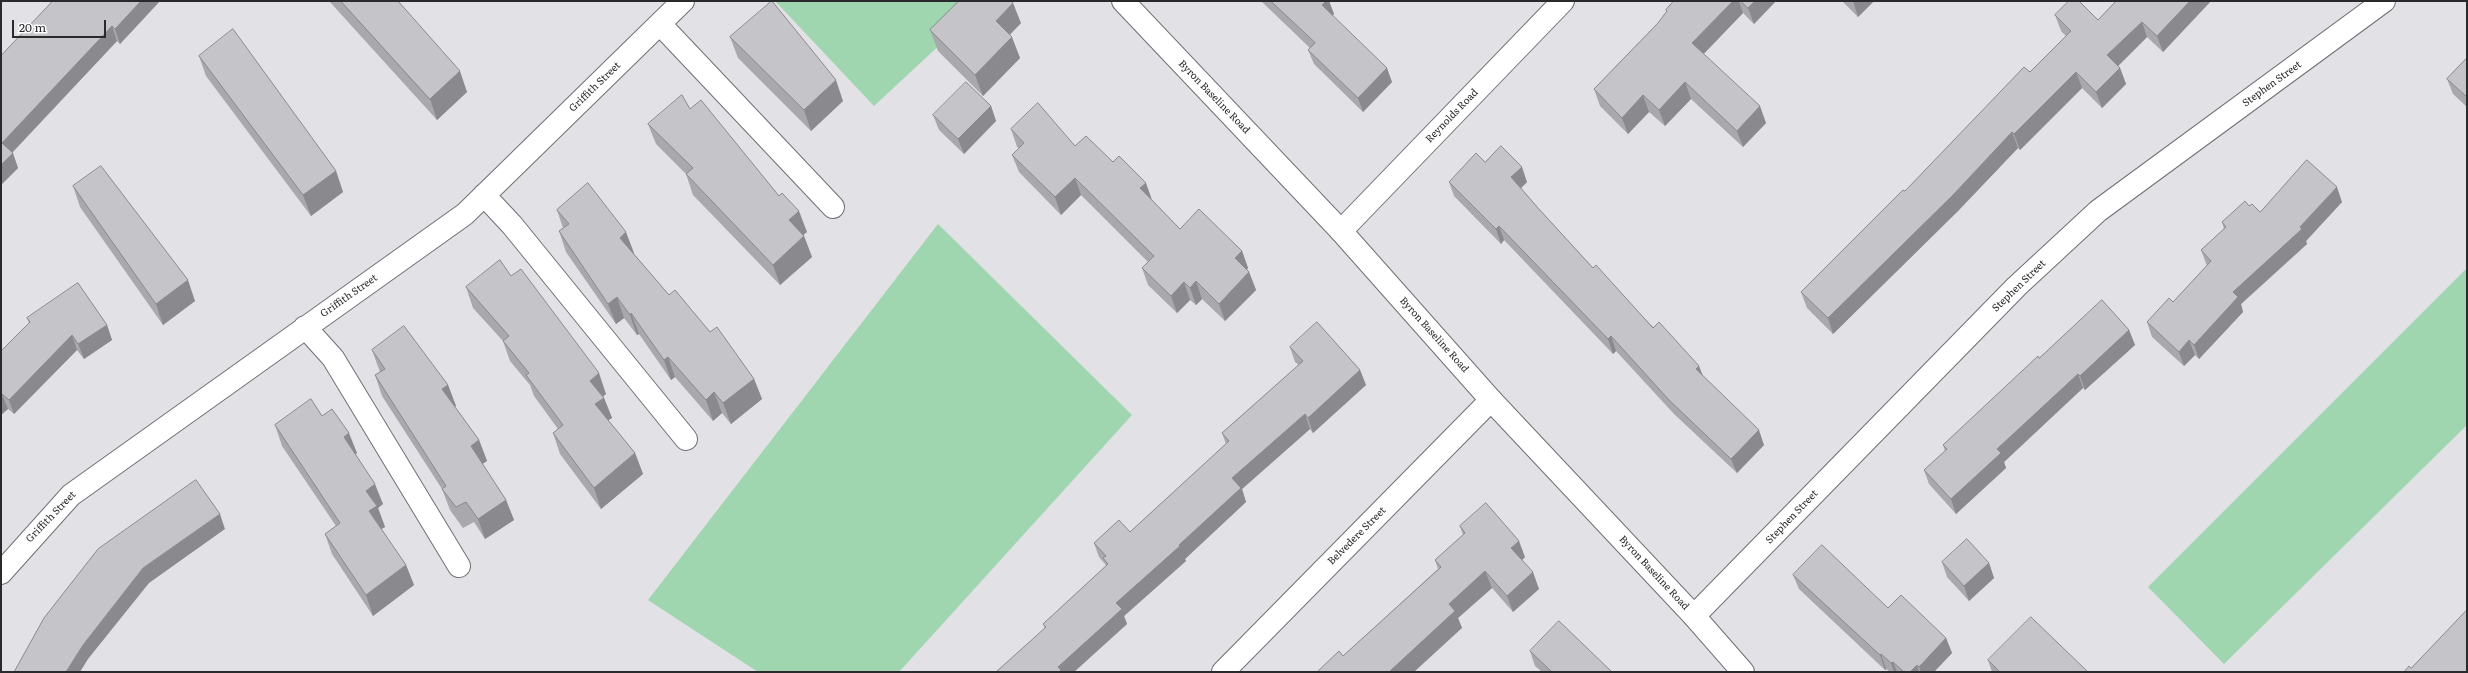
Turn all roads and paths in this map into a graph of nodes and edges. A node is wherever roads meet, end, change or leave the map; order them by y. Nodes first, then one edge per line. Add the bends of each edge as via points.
1 (1123, 1) edge
2 (1563, 1) edge
3 (2384, 1) edge
4 (670, 9) edge
5 (484, 195) junction
6 (833, 207) dead end
7 (1341, 231) junction
8 (305, 327) junction
9 (1491, 400) junction
10 (686, 439) dead end
11 (459, 566) dead end
12 (1, 573) edge
13 (1694, 616) junction
14 (1223, 672) edge
15 (1743, 672) edge

1 - 7 street, Byron Baseline Road
2 - 7 street, Reynolds Road
3 - 13 street, Stephen Street via 2098,211 2017,286
4 - 5 street, Griffith Street
4 - 6 street
5 - 8 street, Griffith Street via 464,214
5 - 10 street via 512,225
7 - 9 street, Byron Baseline Road
8 - 11 street via 333,358
8 - 12 street, Griffith Street via 71,495
9 - 13 street, Byron Baseline Road
9 - 14 street, Belvedere Street
13 - 15 street, Byron Baseline Road

